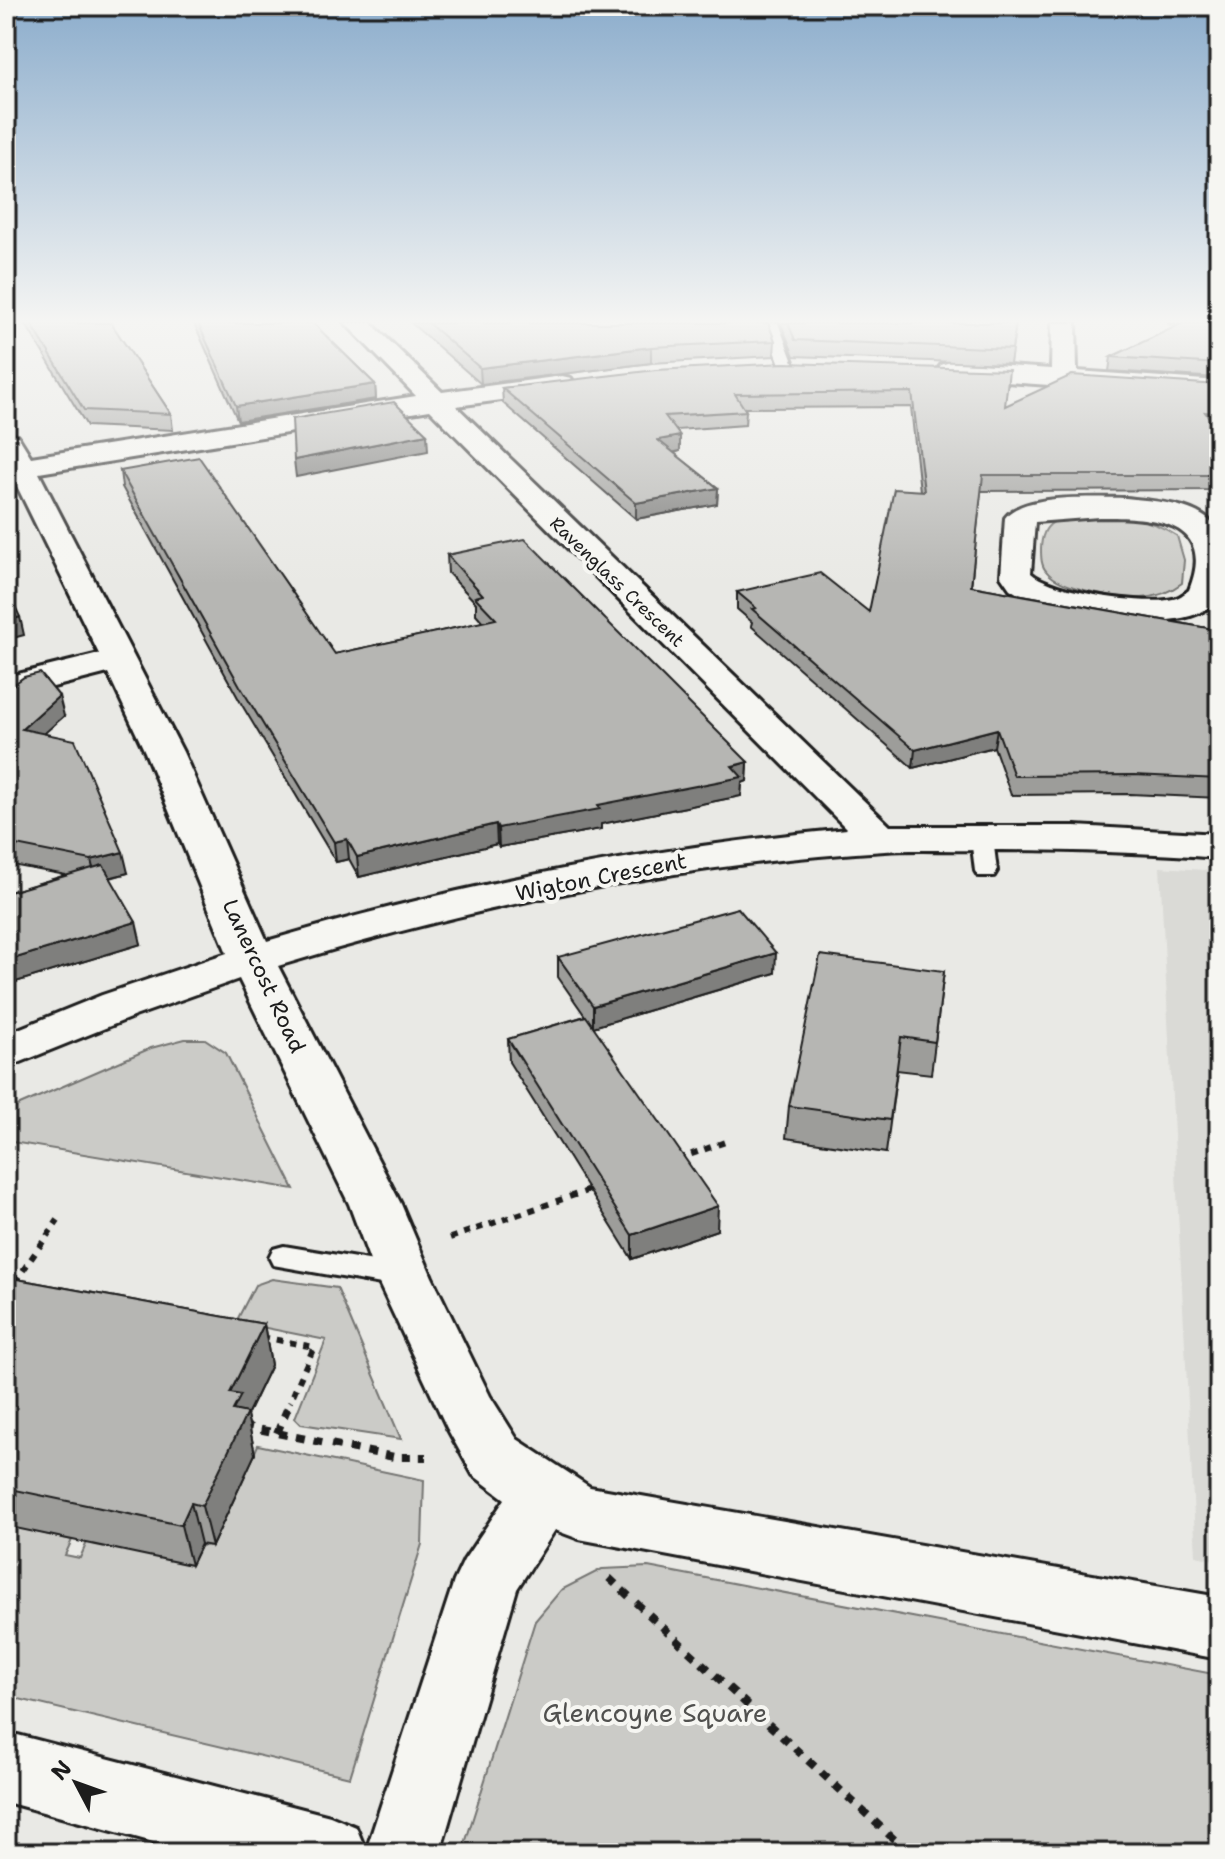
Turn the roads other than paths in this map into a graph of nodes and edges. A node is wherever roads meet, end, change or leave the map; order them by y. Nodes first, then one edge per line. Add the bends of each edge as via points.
1 (369, 410) edge
2 (442, 410) edge
3 (10, 459) edge
4 (1216, 560) edge
5 (117, 660) junction
6 (6, 688) edge
7 (879, 838) junction
8 (1219, 846) edge
9 (252, 959) junction
10 (6, 1052) edge
11 (284, 1257) dead end
12 (400, 1267) junction
13 (546, 1494) junction
14 (1219, 1628) edge
15 (6, 1767) edge
16 (330, 1853) edge
17 (403, 1853) edge

1 - 3 street
2 - 7 street, Ravenglass Crescent
3 - 5 street, Lanercost Road via 55,529
4 - 4 street via 1198,601 1151,611 1038,591 1015,573 1020,518 1054,509 1157,509 1176,514 1207,535
5 - 6 street
5 - 9 street, Lanercost Road via 164,752
7 - 8 street, Wigton Crescent via 984,855 1138,838
7 - 9 street, Wigton Crescent via 709,857 572,880
9 - 10 street, Wigton Crescent via 81,1018
9 - 12 street, Lanercost Road via 375,1204
11 - 12 lane
12 - 13 street, Lanercost Road via 495,1457
13 - 14 street via 579,1512
13 - 17 street via 487,1581
15 - 16 street

